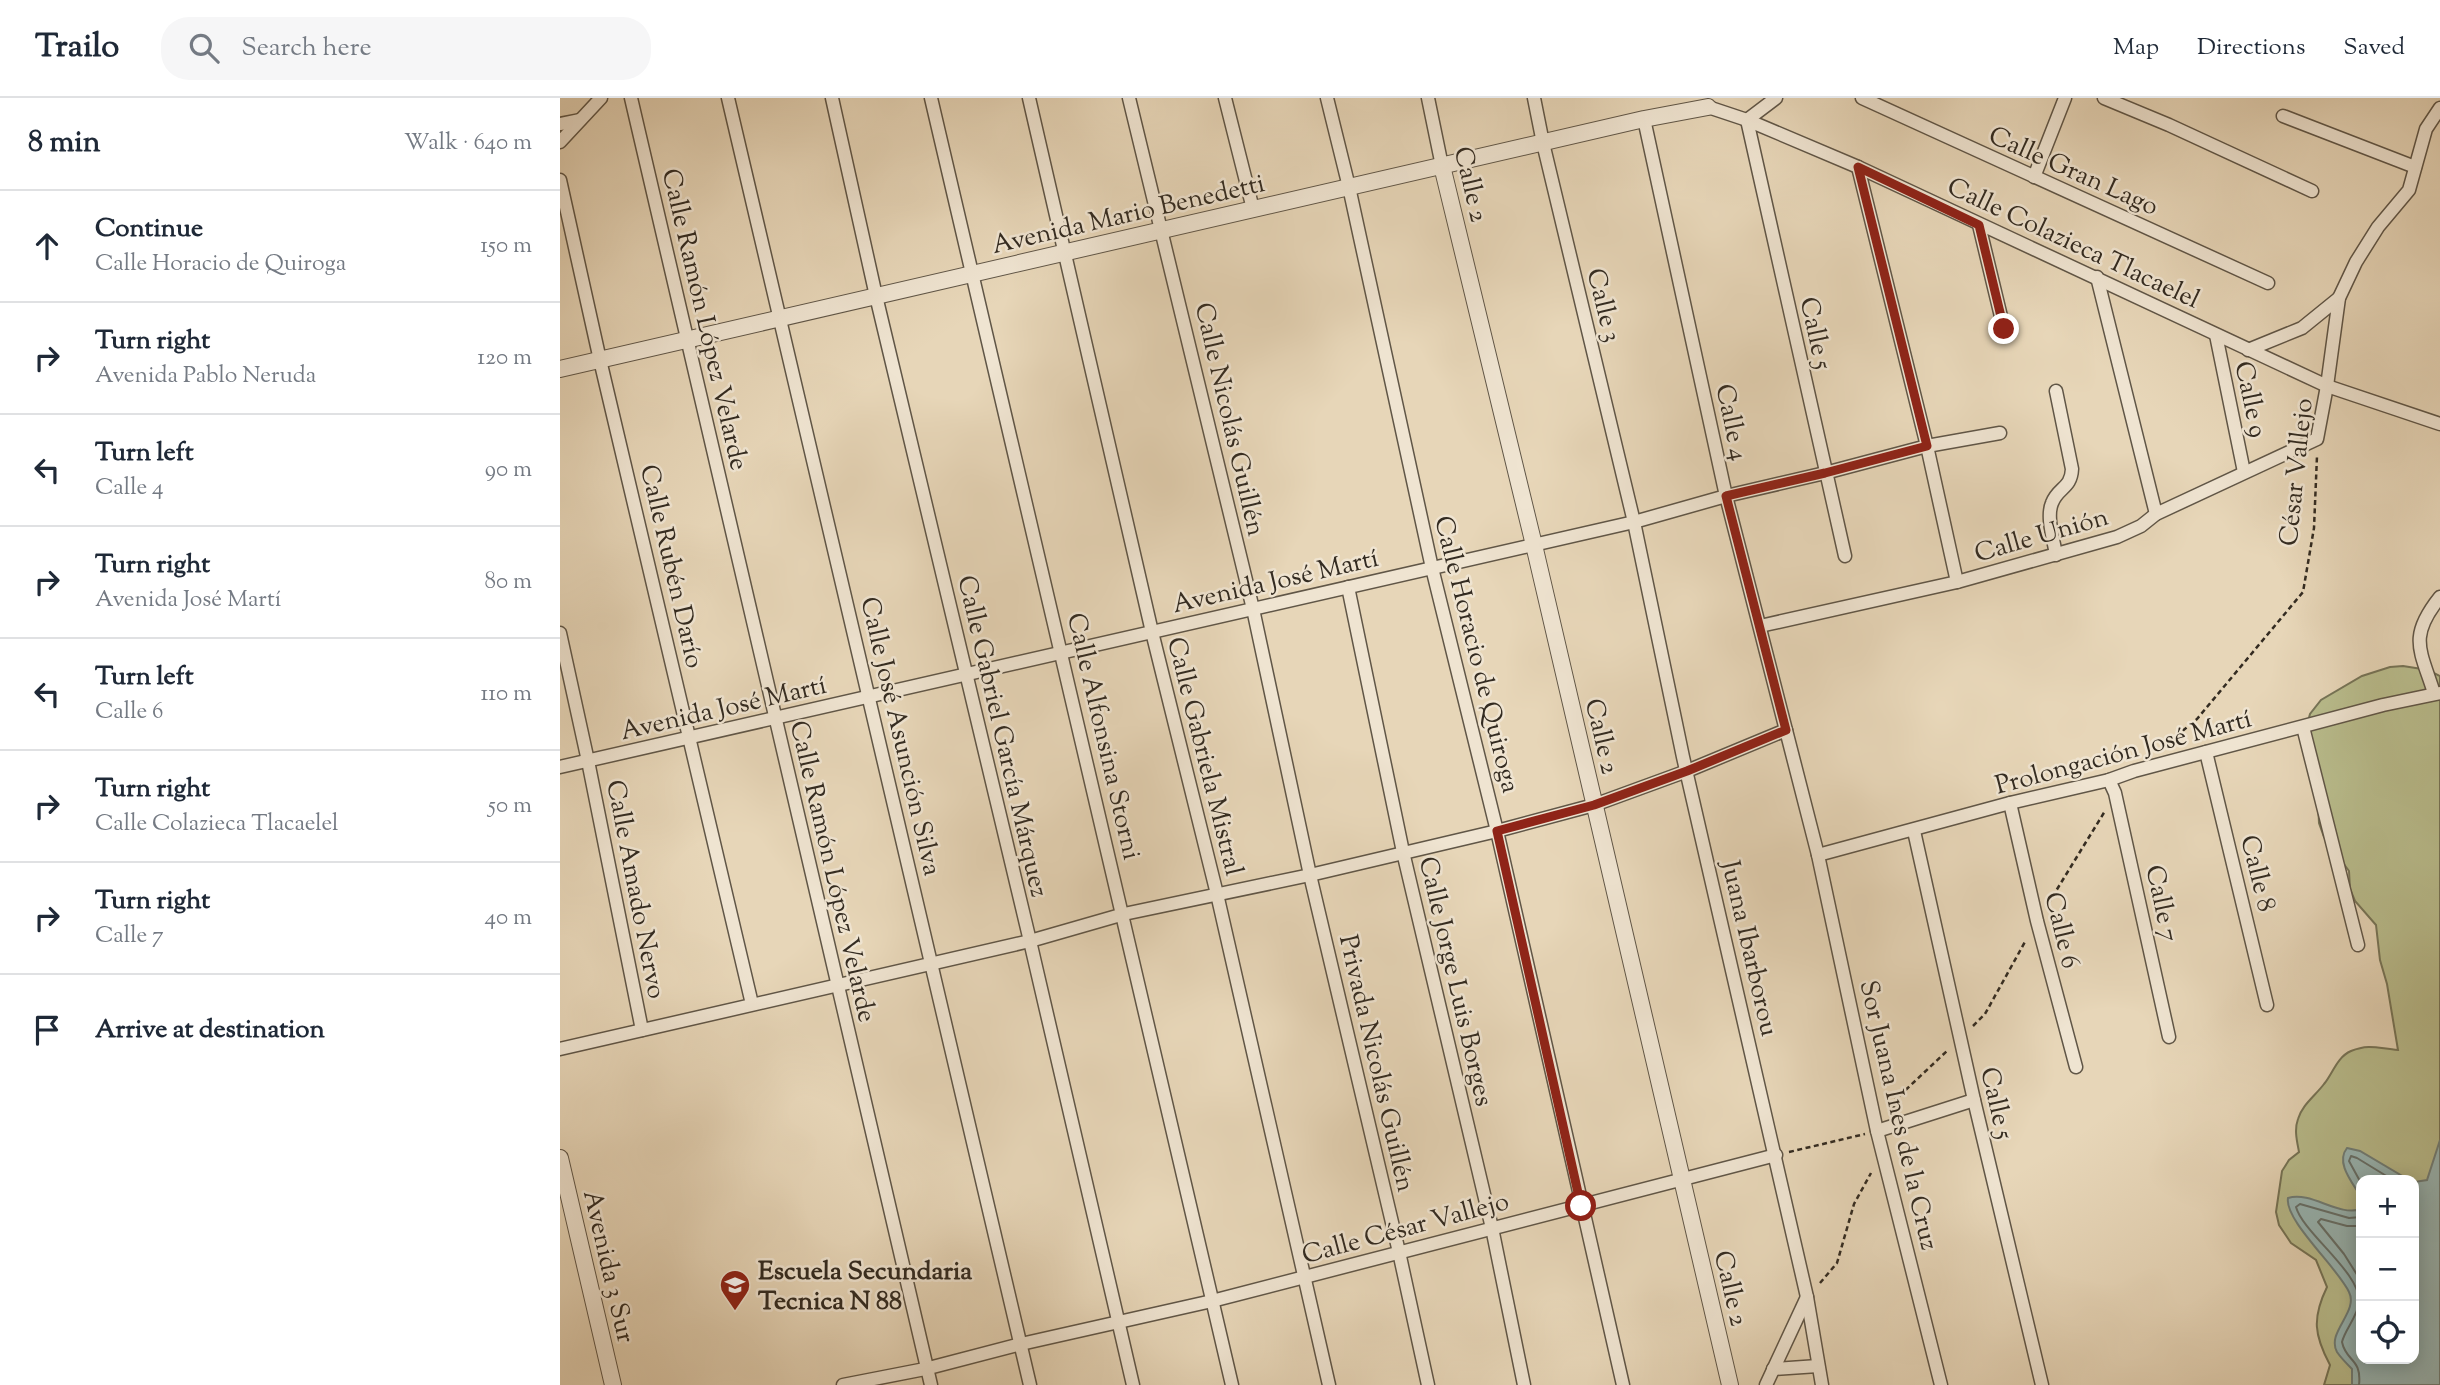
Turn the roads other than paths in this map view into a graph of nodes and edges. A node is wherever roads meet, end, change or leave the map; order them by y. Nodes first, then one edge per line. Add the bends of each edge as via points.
1 (601, 98) edge
2 (631, 98) edge
3 (728, 98) edge
4 (832, 98) edge
5 (931, 98) edge
6 (1029, 98) edge
7 (1129, 98) edge
8 (1225, 98) edge
9 (1327, 98) edge
10 (1428, 98) edge
11 (1534, 98) edge
12 (1689, 98) edge
13 (1776, 98) edge
14 (1862, 98) edge
15 (2065, 98) edge
16 (2104, 98) edge
17 (1708, 107) junction
18 (2440, 108) edge
19 (2283, 116) dead end
20 (1644, 119) junction
21 (581, 120) junction
22 (1747, 120) junction
23 (560, 124) edge
24 (560, 142) edge
25 (1543, 143) junction
26 (1442, 166) junction
27 (1858, 167) junction
28 (2415, 167) junction
29 (2034, 177) junction
30 (560, 180) edge
31 (1349, 187) junction
32 (2312, 191) dead end
33 (1253, 209) junction
34 (1979, 225) junction
35 (1163, 230) junction
36 (1064, 253) junction
37 (973, 274) junction
38 (2097, 277) junction
39 (2267, 283) dead end
40 (876, 296) junction
41 (2339, 298) junction
42 (780, 318) junction
43 (2004, 329) dead end
44 (2216, 335) junction
45 (687, 340) junction
46 (2248, 350) junction
47 (600, 360) junction
48 (560, 369) edge
49 (2327, 386) junction
50 (2056, 391) dead end
51 (2440, 424) edge
52 (2000, 433) dead end
53 (2318, 439) joint
54 (1927, 446) junction
55 (2244, 472) junction
56 (1825, 473) junction
57 (1726, 496) junction
58 (2156, 514) junction
59 (1634, 522) junction
60 (1534, 545) junction
61 (2056, 555) junction
62 (1845, 556) dead end
63 (1432, 568) junction
64 (1957, 582) junction
65 (1348, 587) junction
66 (2440, 597) edge
67 (1253, 609) junction
68 (1760, 626) junction
69 (1152, 632) junction
70 (560, 633) edge
71 (1062, 652) junction
72 (966, 674) junction
73 (2437, 693) edge
74 (869, 696) junction
75 (775, 718) junction
76 (2303, 727) junction
77 (1786, 730) junction
78 (691, 737) junction
79 (2206, 752) junction
80 (588, 761) junction
81 (560, 767) edge
82 (1687, 771) junction
83 (2109, 780) junction
84 (2010, 803) junction
85 (1594, 805) junction
86 (1497, 831) junction
87 (1913, 831) junction
88 (1403, 852) junction
89 (1818, 855) junction
90 (1310, 874) junction
91 (1217, 894) junction
92 (1124, 914) junction
93 (1030, 941) junction
94 (2358, 945) dead end
95 (932, 964) junction
96 (837, 984) junction
97 (752, 1004) junction
98 (2267, 1004) dead end
99 (642, 1030) junction
100 (2169, 1037) dead end
101 (560, 1049) edge
102 (2076, 1068) dead end
103 (1974, 1100) junction
104 (1877, 1131) junction
105 (1776, 1155) junction
106 (560, 1157) edge
107 (1681, 1180) junction
108 (1581, 1206) junction
109 (1492, 1228) junction
110 (1399, 1252) junction
111 (1305, 1277) junction
112 (1807, 1297) junction
113 (1212, 1301) junction
114 (1117, 1322) junction
115 (1021, 1344) junction
116 (1818, 1366) junction
117 (925, 1369) junction
118 (1773, 1369) junction
119 (613, 1385) edge
120 (844, 1385) edge
121 (931, 1385) edge
122 (1030, 1385) edge
123 (1133, 1385) edge
124 (1232, 1385) edge
125 (1329, 1385) edge
126 (1428, 1385) edge
127 (1524, 1385) edge
128 (1623, 1385) edge
129 (1730, 1385) edge
130 (1766, 1385) edge
131 (1822, 1385) edge
132 (1941, 1385) edge
133 (2042, 1385) edge

1 - 21 street
2 - 45 street, Calle Ramón López Velarde
3 - 42 street, Calle José Asunción Silva
4 - 40 street, Calle Gabriel García Márquez
5 - 37 street, Calle Alfonsina Storni
6 - 36 street, Calle Gabriela Mistral
7 - 35 street, Calle Nicolás Guillén
8 - 33 street
9 - 31 street, Calle Horacio de Quiroga
10 - 26 street, Calle 2
11 - 25 street, Calle 3
12 - 17 street, Calle Colazieca Tlacaelel
13 - 22 street
14 - 29 street, Calle Gran Lago
15 - 29 street
16 - 32 street
17 - 20 street, Avenida Mario Benedetti
17 - 22 street, Calle Colazieca Tlacaelel
18 - 28 street, César Vallejo via 2426,129
19 - 28 street
20 - 25 street, Avenida Mario Benedetti
20 - 57 street, Calle 4
21 - 23 street
21 - 24 street
22 - 27 street, Calle Colazieca Tlacaelel
22 - 56 street, Calle 5
25 - 26 street, Avenida Mario Benedetti
25 - 59 street, Calle 3
26 - 31 street, Avenida Mario Benedetti
26 - 60 street, Calle 2
27 - 34 street, Calle Colazieca Tlacaelel
27 - 54 street
28 - 41 street, César Vallejo via 2409,190 2378,227
29 - 39 street, Calle Gran Lago
30 - 47 street, Calle Rubén Darío
31 - 33 street, Avenida Mario Benedetti
31 - 63 street, Calle Horacio de Quiroga
33 - 35 street, Avenida Mario Benedetti
34 - 38 street, Calle Colazieca Tlacaelel
34 - 43 street
35 - 36 street, Avenida Mario Benedetti
35 - 67 street, Calle Nicolás Guillén
36 - 37 street, Avenida Mario Benedetti
36 - 69 street, Calle Gabriela Mistral
37 - 40 street, Avenida Mario Benedetti
37 - 71 street, Calle Alfonsina Storni
38 - 44 street, Calle Colazieca Tlacaelel
38 - 58 street
40 - 42 street, Avenida Mario Benedetti
40 - 72 street, Calle Gabriel García Márquez
41 - 46 street via 2302,328
41 - 49 street, César Vallejo
42 - 45 street, Avenida Mario Benedetti
42 - 74 street, Calle José Asunción Silva
44 - 46 street, Calle Colazieca Tlacaelel
44 - 55 street, Calle 9
45 - 47 street, Avenida Mario Benedetti
45 - 75 street, Calle Ramón López Velarde
46 - 49 street, Calle Colazieca Tlacaelel
47 - 48 street, Avenida Mario Benedetti
47 - 78 street, Calle Rubén Darío
49 - 51 street, Calle Colazieca Tlacaelel
49 - 53 street, César Vallejo
50 - 61 street via 2072,479 2051,505
52 - 54 street, Avenida José Martí
53 - 55 street, Calle Unión
54 - 56 street, Avenida José Martí
54 - 64 street
55 - 58 street, Calle Unión
56 - 57 street, Avenida José Martí
56 - 62 street, Calle 5
57 - 59 street, Avenida José Martí
57 - 68 street, Calle 4
58 - 61 street, Calle Unión via 2117,537
59 - 60 street, Avenida José Martí
59 - 82 street, Juana Ibarborou
60 - 63 street, Avenida José Martí
60 - 85 street, Calle 2
61 - 64 street, Calle Unión
63 - 65 street, Avenida José Martí
63 - 86 street, Calle Horacio de Quiroga
64 - 68 street, Calle Unión
65 - 67 street, Avenida José Martí
65 - 88 street, Calle Jorge Luis Borges
66 - 73 street via 2420,632 2420,649
67 - 69 street, Avenida José Martí
67 - 90 street, Calle Nicolás Guillén
68 - 77 street, Calle 4
69 - 71 street, Avenida José Martí
69 - 91 street, Calle Gabriela Mistral
70 - 80 street, Calle Amado Nervo
71 - 72 street, Avenida José Martí
71 - 92 street, Calle Alfonsina Storni
72 - 74 street, Avenida José Martí
72 - 93 street, Calle Gabriel García Márquez
73 - 76 street, Prolongación José Martí
74 - 75 street, Avenida José Martí
74 - 95 street, Calle José Asunción Silva
75 - 78 street, Avenida José Martí
75 - 96 street, Calle Ramón López Velarde
76 - 79 street, Prolongación José Martí
76 - 94 street
77 - 82 street
77 - 89 street, Calle 4
78 - 80 street, Avenida José Martí
78 - 97 street, Calle Rubén Darío
79 - 83 street, Prolongación José Martí
79 - 98 street, Calle 8
80 - 81 street, Avenida José Martí
80 - 99 street, Calle Amado Nervo
82 - 85 street
82 - 105 street, Juana Ibarborou
83 - 84 street, Prolongación José Martí
83 - 100 street, Calle 7
84 - 87 street, Prolongación José Martí
84 - 102 street, Calle 6
85 - 86 street
85 - 107 street, Calle 2
86 - 88 street
86 - 108 street, Calle Horacio de Quiroga
87 - 89 street, Prolongación José Martí
87 - 103 street, Calle 5
88 - 90 street
88 - 109 street, Calle Jorge Luis Borges
89 - 104 street, Sor Juana Ines de la Cruz
90 - 91 street
90 - 110 street, Privada Nicolás Guillén
91 - 92 street
91 - 111 street, Calle Gabriela Mistral
92 - 93 street
92 - 113 street, Calle Alfonsina Storni
93 - 95 street
93 - 114 street, Calle Gabriel García Márquez
95 - 96 street
95 - 115 street, Calle José Asunción Silva
96 - 97 street
96 - 117 street, Calle Ramón López Velarde
97 - 99 street
99 - 101 street
103 - 104 street
103 - 133 street, Calle 5
104 - 132 street, Sor Juana Ines de la Cruz
105 - 107 street, Calle César Vallejo
105 - 112 street, Juana Ibarborou
106 - 119 street, Avenida 3 Sur
107 - 108 street, Calle César Vallejo
107 - 129 street, Calle 2
108 - 109 street, Calle César Vallejo
108 - 128 street, Calle Horacio de Quiroga
109 - 110 street, Calle César Vallejo
109 - 127 street, Calle Jorge Luis Borges
110 - 111 street, Calle César Vallejo
110 - 126 street, Privada Nicolás Guillén
111 - 113 street, Calle César Vallejo
111 - 125 street, Calle Gabriela Mistral
112 - 116 street, Juana Ibarborou
112 - 118 street
113 - 114 street, Calle César Vallejo
113 - 124 street, Calle Alfonsina Storni
114 - 115 street, Calle César Vallejo
114 - 123 street, Calle Gabriel García Márquez
115 - 117 street, Calle César Vallejo
115 - 122 street, Calle José Asunción Silva
116 - 118 street
116 - 131 street, Juana Ibarborou
117 - 120 street, Calle César Vallejo
117 - 121 street
118 - 130 street

